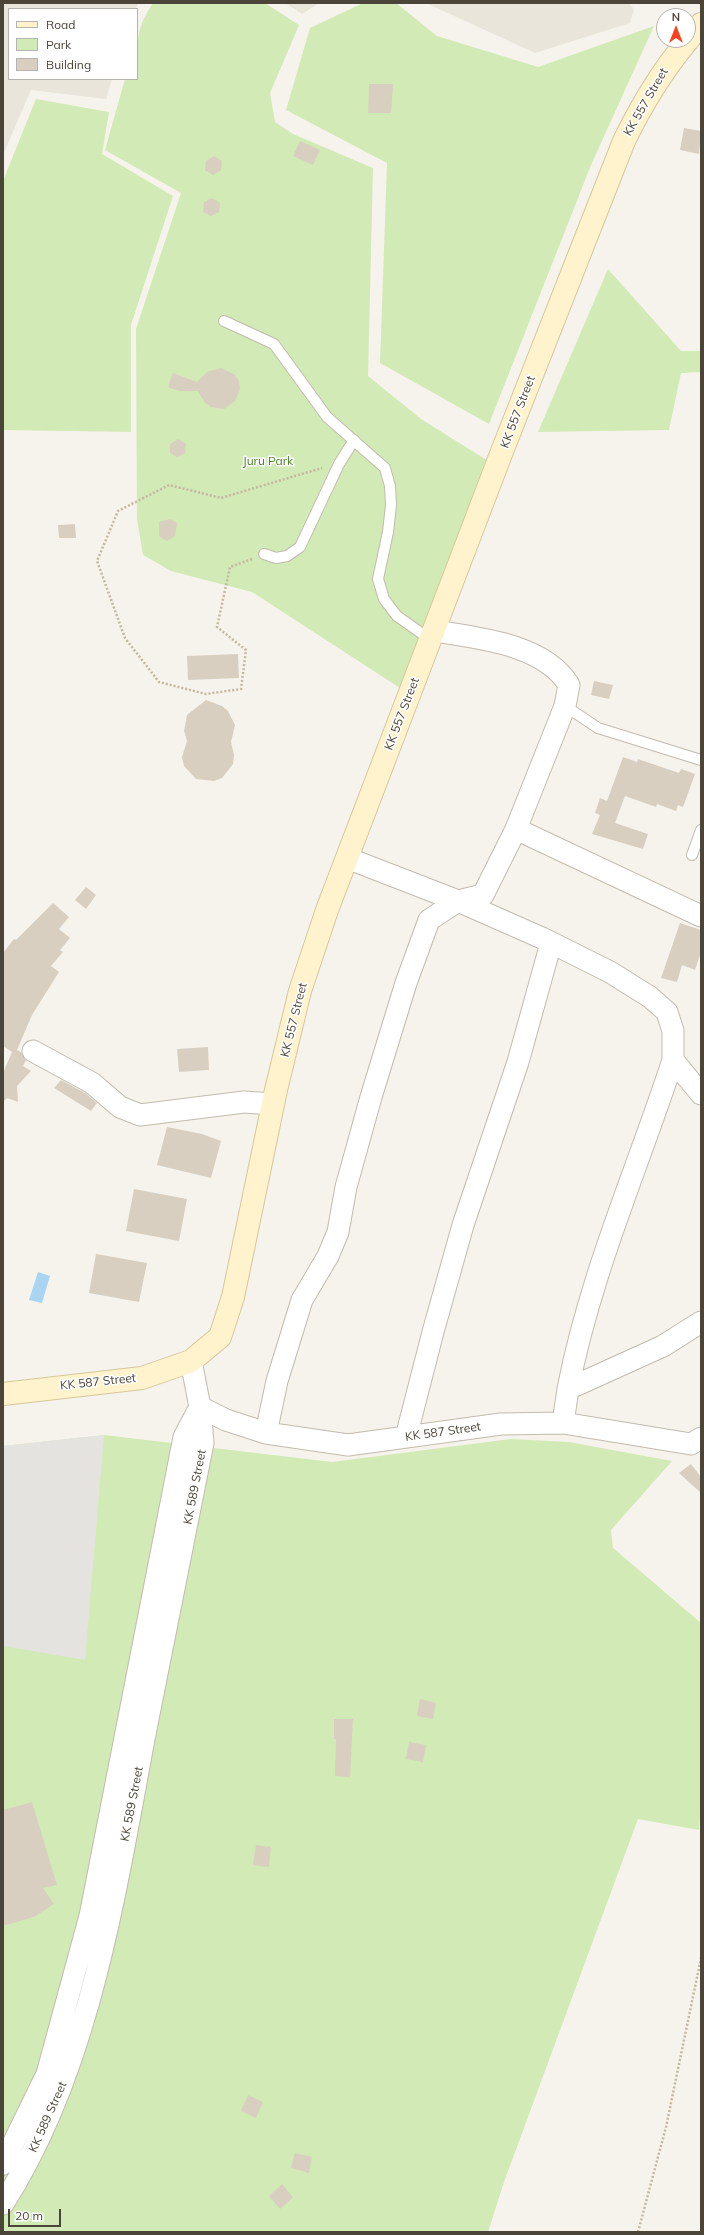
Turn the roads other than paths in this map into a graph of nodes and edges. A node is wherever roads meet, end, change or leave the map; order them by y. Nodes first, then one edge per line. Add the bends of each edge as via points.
1 (681, 48) edge
2 (224, 322) dead end
3 (354, 440) junction
4 (264, 554) road end
5 (432, 636) junction
6 (565, 706) junction
7 (701, 760) edge
8 (516, 830) junction
9 (701, 830) edge
10 (692, 856) dead end
11 (347, 858) junction
12 (458, 901) junction
13 (701, 916) edge
14 (551, 943) junction
15 (33, 1051) dead end
16 (673, 1060) junction
17 (701, 1094) edge
18 (273, 1104) junction
19 (701, 1322) edge
20 (191, 1361) junction
21 (568, 1389) junction
22 (3, 1394) edge
23 (200, 1407) junction
24 (564, 1423) junction
25 (266, 1433) junction
26 (406, 1437) junction
27 (696, 1441) edge
28 (3, 2164) edge
29 (3, 2204) edge

1 - 5 street, KK 557 Street via 645,100 624,141
2 - 3 lane via 274,344 327,417
3 - 4 lane via 339,464 300,547 287,556 276,558
3 - 5 lane via 385,468 390,486 388,532 378,579 384,599 397,616
5 - 6 street via 489,640 541,658 561,673 568,685
5 - 11 street, KK 557 Street
6 - 7 lane via 598,728
6 - 8 street
8 - 12 street via 483,895
8 - 13 street
9 - 10 lane
11 - 12 street
11 - 18 street, KK 557 Street via 300,991
12 - 14 street
12 - 25 street via 429,920 426,927 371,1097 346,1187 338,1232 328,1256 302,1300 277,1381
14 - 16 street via 610,972 650,997 667,1012 673,1031
14 - 26 street via 518,1062 463,1225
15 - 18 street via 92,1083 120,1107 140,1115 244,1102
16 - 17 street
16 - 21 street via 652,1126 602,1257 577,1342
18 - 20 street, KK 557 Street via 234,1297 220,1337
19 - 21 street via 663,1346
20 - 22 street, KK 587 Street via 142,1378
20 - 23 street
21 - 24 street
23 - 25 street, KK 587 Street via 226,1420
23 - 28 street, KK 589 Street via 184,1437 90,1916 47,2074
23 - 29 street, KK 589 Street via 203,1443 96,1976 65,2081 25,2169
24 - 26 street, KK 587 Street via 501,1424
24 - 27 street, KK 587 Street
25 - 26 street, KK 587 Street via 348,1445

